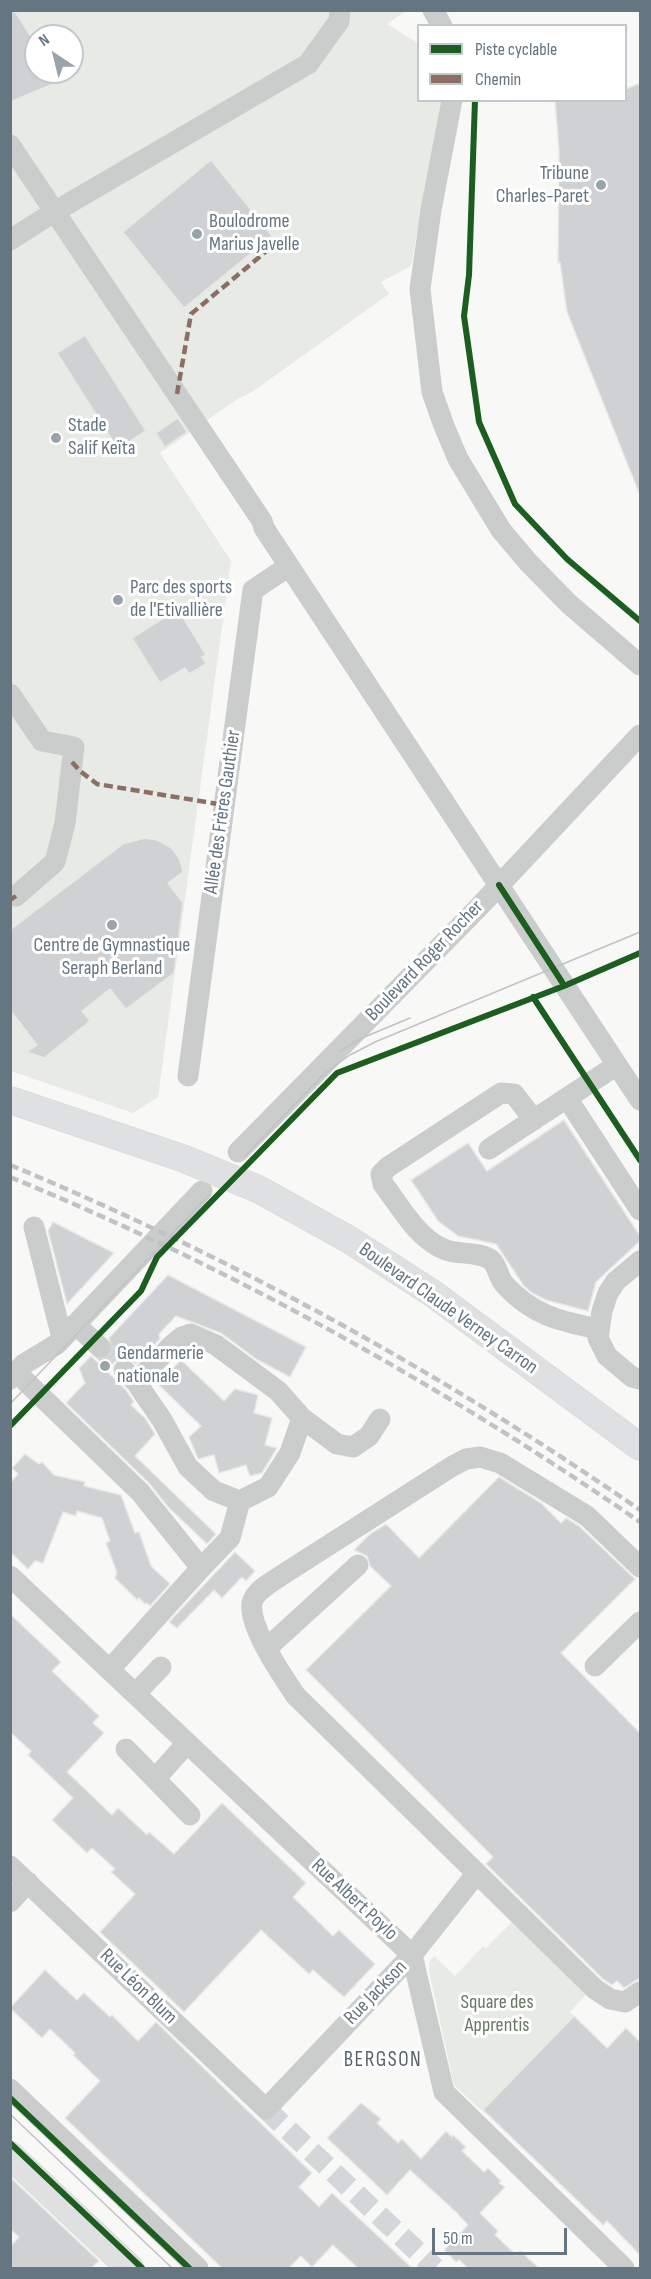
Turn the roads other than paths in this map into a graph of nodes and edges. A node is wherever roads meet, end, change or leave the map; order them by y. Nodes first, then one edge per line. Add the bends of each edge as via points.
1 (340, 10) edge
2 (433, 10) edge
3 (441, 24) edge
4 (452, 102) edge
5 (10, 145) edge
6 (54, 212) junction
7 (10, 240) edge
8 (289, 567) junction
9 (640, 665) edge
10 (10, 694) edge
11 (640, 735) edge
12 (499, 885) junction
13 (16, 896) dead end
14 (617, 1065) junction
15 (188, 1076) dead end
16 (567, 1098) junction
17 (10, 1100) edge
18 (640, 1100) edge
19 (534, 1120) junction
20 (489, 1149) dead end
21 (238, 1152) dead end
22 (202, 1191) dead end
23 (640, 1210) edge
24 (34, 1227) dead end
25 (640, 1261) edge
26 (598, 1329) junction
27 (65, 1336) junction
28 (100, 1347) tunnel mouth
29 (14, 1376) edge
30 (640, 1379) edge
31 (302, 1418) junction
32 (380, 1419) dead end
33 (640, 1447) edge
34 (240, 1501) junction
35 (358, 1565) dead end
36 (201, 1568) junction
37 (640, 1568) edge
38 (10, 1576) edge
39 (640, 1622) edge
40 (267, 1648) junction
41 (595, 1666) dead end
42 (161, 1667) dead end
43 (110, 1669) junction
44 (135, 1694) junction
45 (187, 1743) junction
46 (126, 1749) dead end
47 (155, 1779) junction
48 (190, 1815) dead end
49 (10, 1866) edge
50 (477, 1873) junction
51 (28, 1882) junction
52 (10, 1902) edge
53 (412, 1955) junction
54 (640, 1992) edge
55 (10, 2089) edge
56 (266, 2109) joint
57 (10, 2155) edge
58 (119, 2265) edge
59 (198, 2268) edge
60 (624, 2268) edge

1 - 6 street via 339,21 308,64
2 - 3 street
4 - 9 street via 420,289 432,392 458,459 501,530 568,603
5 - 6 street
6 - 7 street
6 - 8 street
8 - 12 street
8 - 15 street, Allée des Frères Gauthier via 253,590
10 - 13 street via 42,741 74,747 65,823 55,862
11 - 12 street, Boulevard Roger Rocher
12 - 14 street
12 - 21 street, Boulevard Roger Rocher
14 - 16 street
14 - 18 street
16 - 19 street
16 - 23 street
17 - 33 main road, Boulevard Claude Verney Carron, bridge via 182,1158 258,1189 348,1239 432,1293
19 - 20 street
19 - 26 street via 514,1094 501,1093 388,1167 381,1174 383,1184 418,1230 445,1250 491,1260 502,1282 529,1307 556,1320
22 - 27 street
24 - 27 street
25 - 26 street via 608,1293
26 - 30 street via 607,1356
27 - 28 street
27 - 29 street via 24,1364
29 - 36 street via 140,1492
31 - 32 street via 337,1444 353,1447 369,1436
31 - 34 street via 290,1453 268,1487
31 - 34 street via 278,1391 216,1345 192,1334 182,1337 130,1376 162,1420 188,1467 214,1491
34 - 36 street via 230,1538
35 - 40 street
36 - 43 street
37 - 40 street via 587,1516 521,1474 480,1457 466,1459 258,1592 252,1603 254,1620
38 - 43 street, Rue Albert Poylo
39 - 41 street
40 - 50 street via 296,1696
42 - 44 street
43 - 44 street, Rue Albert Poylo
44 - 45 street, Rue Albert Poylo
45 - 47 street
45 - 53 street, Rue Albert Poylo
46 - 47 street
47 - 48 street
49 - 51 street, Rue Léon Blum
50 - 53 street, Rue Jackson
50 - 54 street via 595,1989 610,1999 625,2002
51 - 52 street
51 - 56 street, Rue Léon Blum
53 - 56 street, Rue Jackson
53 - 60 street, Rue Albert Poylo via 444,2092
55 - 59 street
57 - 58 main road

